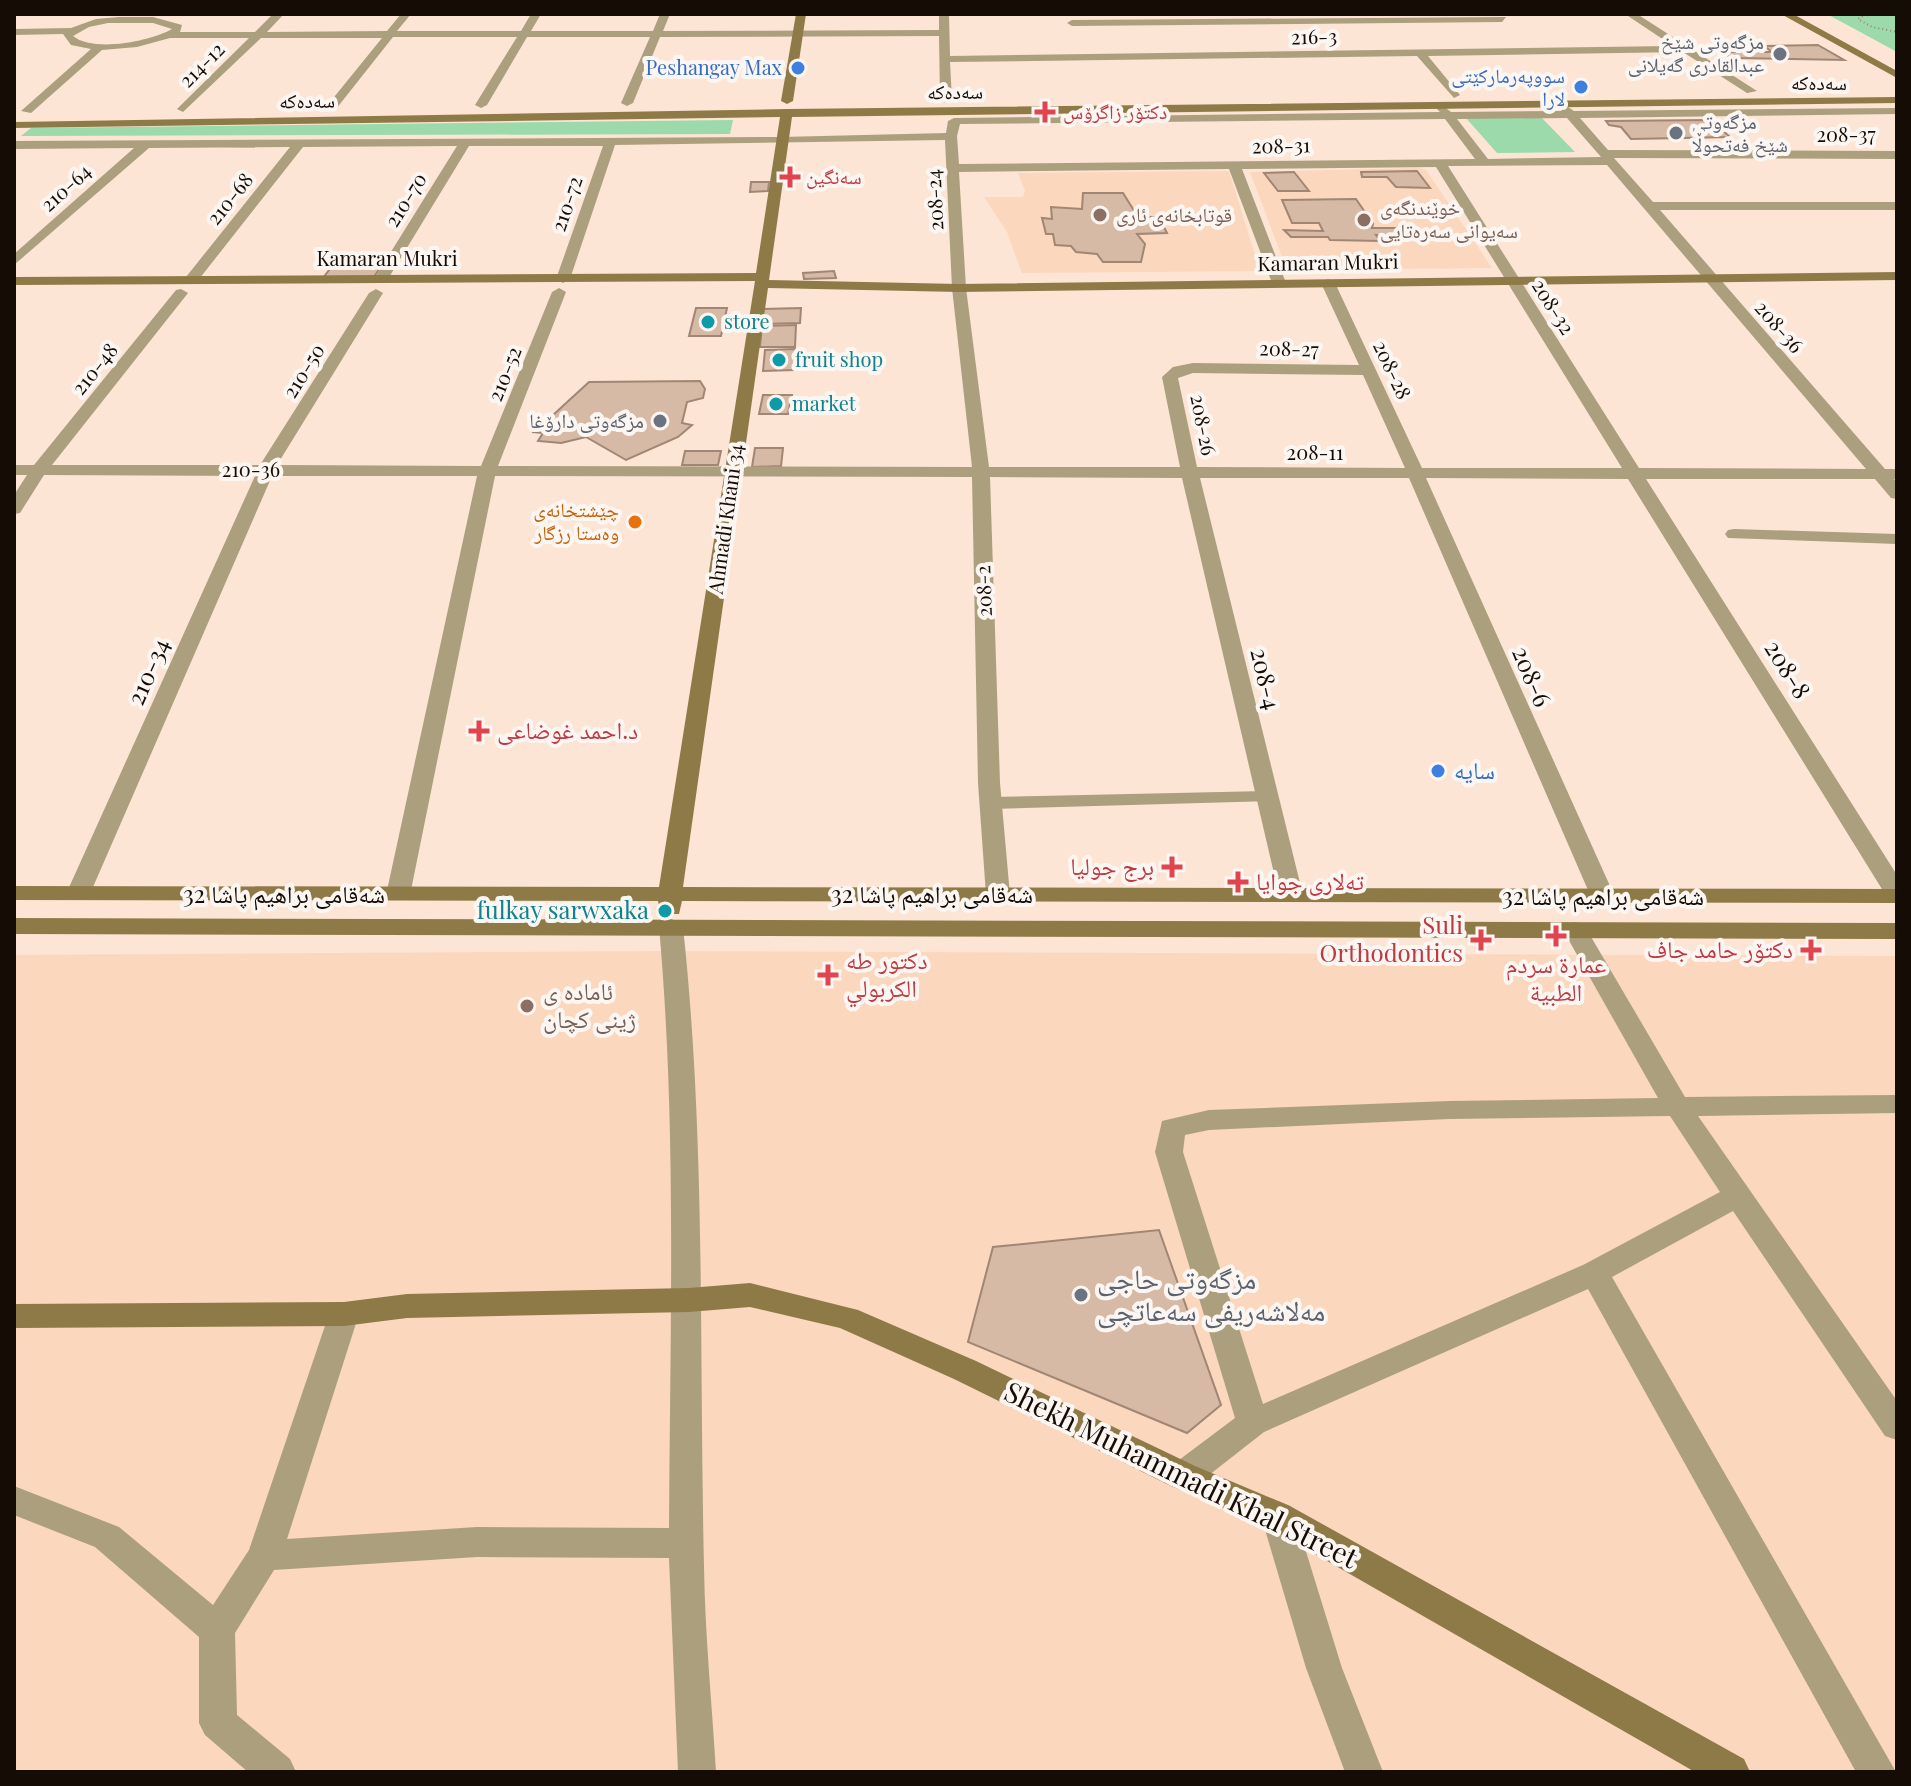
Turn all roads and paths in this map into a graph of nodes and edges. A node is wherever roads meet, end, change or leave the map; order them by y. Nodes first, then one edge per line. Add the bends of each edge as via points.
1 (279, 14) edge
2 (406, 14) edge
3 (536, 14) edge
4 (665, 14) edge
5 (801, 14) edge
6 (944, 14) edge
7 (1630, 14) edge
8 (1786, 14) edge
9 (1866, 14) edge
10 (1499, 16) edge
11 (140, 17) edge
12 (1466, 19) junction
13 (1512, 27) dead end
14 (1477, 30) dead end
15 (71, 31) junction
16 (14, 32) edge
17 (1897, 32) edge
18 (797, 33) junction
19 (946, 33) junction
20 (524, 34) junction
21 (657, 34) junction
22 (170, 35) junction
23 (258, 35) junction
24 (390, 35) junction
25 (1074, 35) edge
26 (1521, 35) dead end
27 (1487, 41) dead end
28 (101, 46) junction
29 (1683, 49) junction
30 (1541, 52) junction
31 (1498, 53) junction
32 (1421, 54) junction
33 (945, 59) junction
34 (1897, 75) edge
35 (1897, 89) edge
36 (1751, 91) junction
37 (1454, 95) junction
38 (946, 100) junction
39 (1897, 100) edge
40 (1250, 101) junction
41 (1301, 101) junction
42 (1560, 102) junction
43 (627, 103) junction
44 (1438, 103) junction
45 (481, 105) junction
46 (436, 106) junction
47 (317, 107) dead end
48 (332, 107) junction
49 (351, 107) junction
50 (787, 107) junction
51 (169, 109) dead end
52 (183, 109) junction
53 (198, 109) dead end
54 (14, 111) edge
55 (27, 111) junction
56 (41, 111) dead end
57 (1897, 111) edge
58 (1570, 114) junction
59 (955, 116) junction
60 (1448, 116) junction
61 (428, 118) junction
62 (341, 119) junction
63 (14, 125) edge
64 (951, 136) junction
65 (781, 141) junction
66 (610, 142) junction
67 (300, 143) junction
68 (465, 143) junction
69 (14, 145) edge
70 (145, 145) junction
71 (1897, 155) edge
72 (1606, 158) junction
73 (1439, 162) junction
74 (1484, 162) junction
75 (1235, 167) junction
76 (954, 168) junction
77 (1649, 206) junction
78 (1897, 206) edge
79 (14, 261) edge
80 (1895, 277) edge
81 (1709, 278) junction
82 (14, 281) edge
83 (1513, 281) junction
84 (1279, 283) junction
85 (1328, 283) junction
86 (760, 284) junction
87 (561, 285) junction
88 (378, 286) junction
89 (186, 287) junction
90 (959, 288) junction
91 (14, 293) edge
92 (1207, 368) joint
93 (1370, 370) junction
94 (14, 470) edge
95 (39, 470) junction
96 (266, 470) junction
97 (487, 471) junction
98 (733, 472) junction
99 (981, 473) junction
100 (1632, 473) junction
101 (1190, 474) junction
102 (1889, 474) edge
103 (1417, 475) junction
104 (1897, 494) edge
105 (14, 509) edge
106 (1734, 534) dead end
107 (1897, 539) edge
108 (1266, 797) junction
109 (990, 803) junction
110 (14, 893) edge
111 (78, 894) junction
112 (398, 895) junction
113 (670, 895) junction
114 (998, 895) junction
115 (1291, 895) junction
116 (1897, 895) edge
117 (1603, 897) junction
118 (14, 926) edge
119 (671, 927) junction
120 (1575, 930) junction
121 (1897, 931) edge
122 (1897, 1104) edge
123 (1676, 1105) junction
124 (1740, 1194) junction
125 (1594, 1273) junction
126 (689, 1300) junction
127 (344, 1314) junction
128 (14, 1316) edge
129 (1253, 1423) junction
130 (1897, 1427) edge
131 (1183, 1476) junction
132 (14, 1500) edge
133 (1278, 1516) junction
134 (686, 1543) junction
135 (264, 1556) junction
136 (217, 1630) junction
137 (277, 1772) edge
138 (697, 1772) edge
139 (1364, 1772) edge
140 (1731, 1772) edge
141 (1877, 1772) edge

1 - 23 street, 214-12
2 - 24 street
3 - 20 street
4 - 21 street
5 - 18 main road, Ahmadi Khani 34
6 - 19 street
7 - 29 street
8 - 34 main road
9 - 17 path via 1858,19
10 - 12 street
10 - 13 street
11 - 15 street
11 - 22 street via 174,24 178,27
12 - 14 street
12 - 25 street
15 - 16 street
15 - 28 street via 68,40
18 - 19 street
18 - 21 street
18 - 50 main road, Ahmadi Khani 34
19 - 33 street
20 - 21 street
20 - 24 street
20 - 45 street
21 - 43 street
22 - 23 street
22 - 28 street
23 - 24 street
23 - 52 street, 214-12
24 - 48 street
25 - 32 street, 216-3
25 - 33 street, 216-3
26 - 30 street
27 - 31 street
28 - 55 street
29 - 30 street, 216-3
29 - 36 street
30 - 31 street, 216-3
31 - 32 street, 216-3
32 - 37 street
33 - 38 street
35 - 36 main road, سەدەکە
36 - 37 main road, سەدەکە
37 - 41 main road, سەدەکە
38 - 40 main road, سەدەکە
38 - 50 main road, سەدەکە
39 - 42 main road, سەدەکە
40 - 41 main road, سەدەکە
40 - 59 main road, سەدەکە
41 - 44 main road, سەدەکە
42 - 44 main road, سەدەکە
42 - 58 street, 208-36
43 - 45 main road, سەدەکە
43 - 50 main road, سەدەکە
44 - 60 street
45 - 46 main road, سەدەکە
46 - 49 main road, سەدەکە
46 - 61 main road via 409,112
47 - 48 main road, سەدەکە
48 - 49 main road, سەدەکە
49 - 62 main road via 370,111
50 - 59 main road, سەدەکە
50 - 61 main road, سەدەکە
50 - 65 main road, Ahmadi Khani 34
51 - 52 main road
52 - 53 main road
54 - 55 main road
55 - 56 main road
57 - 58 street
58 - 60 street
58 - 72 street, 208-36
59 - 60 street
59 - 64 street, 208-24
60 - 74 street
61 - 62 main road, سەدەکە
62 - 63 main road, سەدەکە
64 - 65 street
64 - 76 street, 208-24
65 - 66 street
65 - 86 main road, Ahmadi Khani 34
66 - 68 street
66 - 87 street, 210-72
67 - 68 street
67 - 70 street
67 - 89 street, 210-68
68 - 88 street, 210-70
69 - 70 street
70 - 79 street, 210-64
71 - 72 street, 208-37
72 - 74 street, 208-31
72 - 77 street, 208-36
73 - 74 street, 208-31
73 - 75 street, 208-31
73 - 83 street, 208-32
75 - 76 street, 208-31
75 - 84 street
76 - 90 street, 208-24
77 - 78 street
77 - 81 street, 208-36
80 - 81 main road, Kamaran Mukri
81 - 83 main road, Kamaran Mukri
81 - 102 street, 208-36
82 - 89 main road, Kamaran Mukri
83 - 85 main road, Kamaran Mukri
83 - 100 street, 208-32
84 - 85 main road, Kamaran Mukri
84 - 90 main road, Kamaran Mukri
85 - 93 street, 208-28
86 - 87 main road, Kamaran Mukri
86 - 90 main road, Kamaran Mukri
86 - 98 main road, Ahmadi Khani 34
87 - 88 main road, Kamaran Mukri
87 - 97 street, 210-52
88 - 89 main road, Kamaran Mukri
88 - 96 street, 210-50
89 - 91 main road, Kamaran Mukri
89 - 95 street, 210-48
90 - 99 street, 208-2
92 - 93 street, 208-27
92 - 101 street, 208-26 via 1179,370 1170,377
93 - 103 street, 208-28
94 - 95 street, 210-36
95 - 96 street, 210-36
95 - 105 street, 210-48
96 - 97 street, 210-36
96 - 111 street, 210-34
97 - 98 street, 210-36
97 - 112 street
98 - 99 street, 208-11
98 - 113 main road, Ahmadi Khani 34
99 - 101 street, 208-11
99 - 109 street, 208-2
100 - 102 street, 208-11
100 - 103 street, 208-11
100 - 116 street, 208-8
101 - 103 street, 208-11
101 - 108 street, 208-4
102 - 104 street, 208-36
103 - 117 street, 208-6
106 - 107 street
108 - 109 lane
108 - 115 street, 208-4
109 - 114 street, 208-2
110 - 111 main road, شەقامی براهیم پاشا 32
111 - 112 main road, شەقامی براهیم پاشا 32
112 - 113 main road, شەقامی براهیم پاشا 32
113 - 114 main road, شەقامی براهیم پاشا 32
113 - 119 main road, Ahmadi Khani 34
114 - 115 main road, شەقامی براهیم پاشا 32
115 - 117 main road, شەقامی براهیم پاشا 32
116 - 117 main road, شەقامی براهیم پاشا 32
118 - 119 main road, شەقامی براهیم پاشا 32
119 - 120 main road, شەقامی براهیم پاشا 32
119 - 126 street via 687,1100
120 - 121 main road, شەقامی براهیم پاشا 32
120 - 123 street
122 - 123 street
123 - 124 street
123 - 129 street via 1209,1120 1172,1128 1169,1152
124 - 125 street
124 - 130 street
125 - 129 street
125 - 141 street
126 - 127 main road, Shekh Muhammadi Khal Street via 407,1306
126 - 131 main road, Shekh Muhammadi Khal Street via 750,1295 847,1318
126 - 134 street
127 - 128 main road, Shekh Muhammadi Khal Street
127 - 135 street
129 - 131 street
131 - 133 main road, Shekh Muhammadi Khal Street
132 - 136 street via 107,1537
133 - 139 street via 1324,1668
133 - 140 main road, Shekh Muhammadi Khal Street
134 - 135 street via 477,1542
134 - 138 street
135 - 136 street
136 - 137 street via 218,1723

